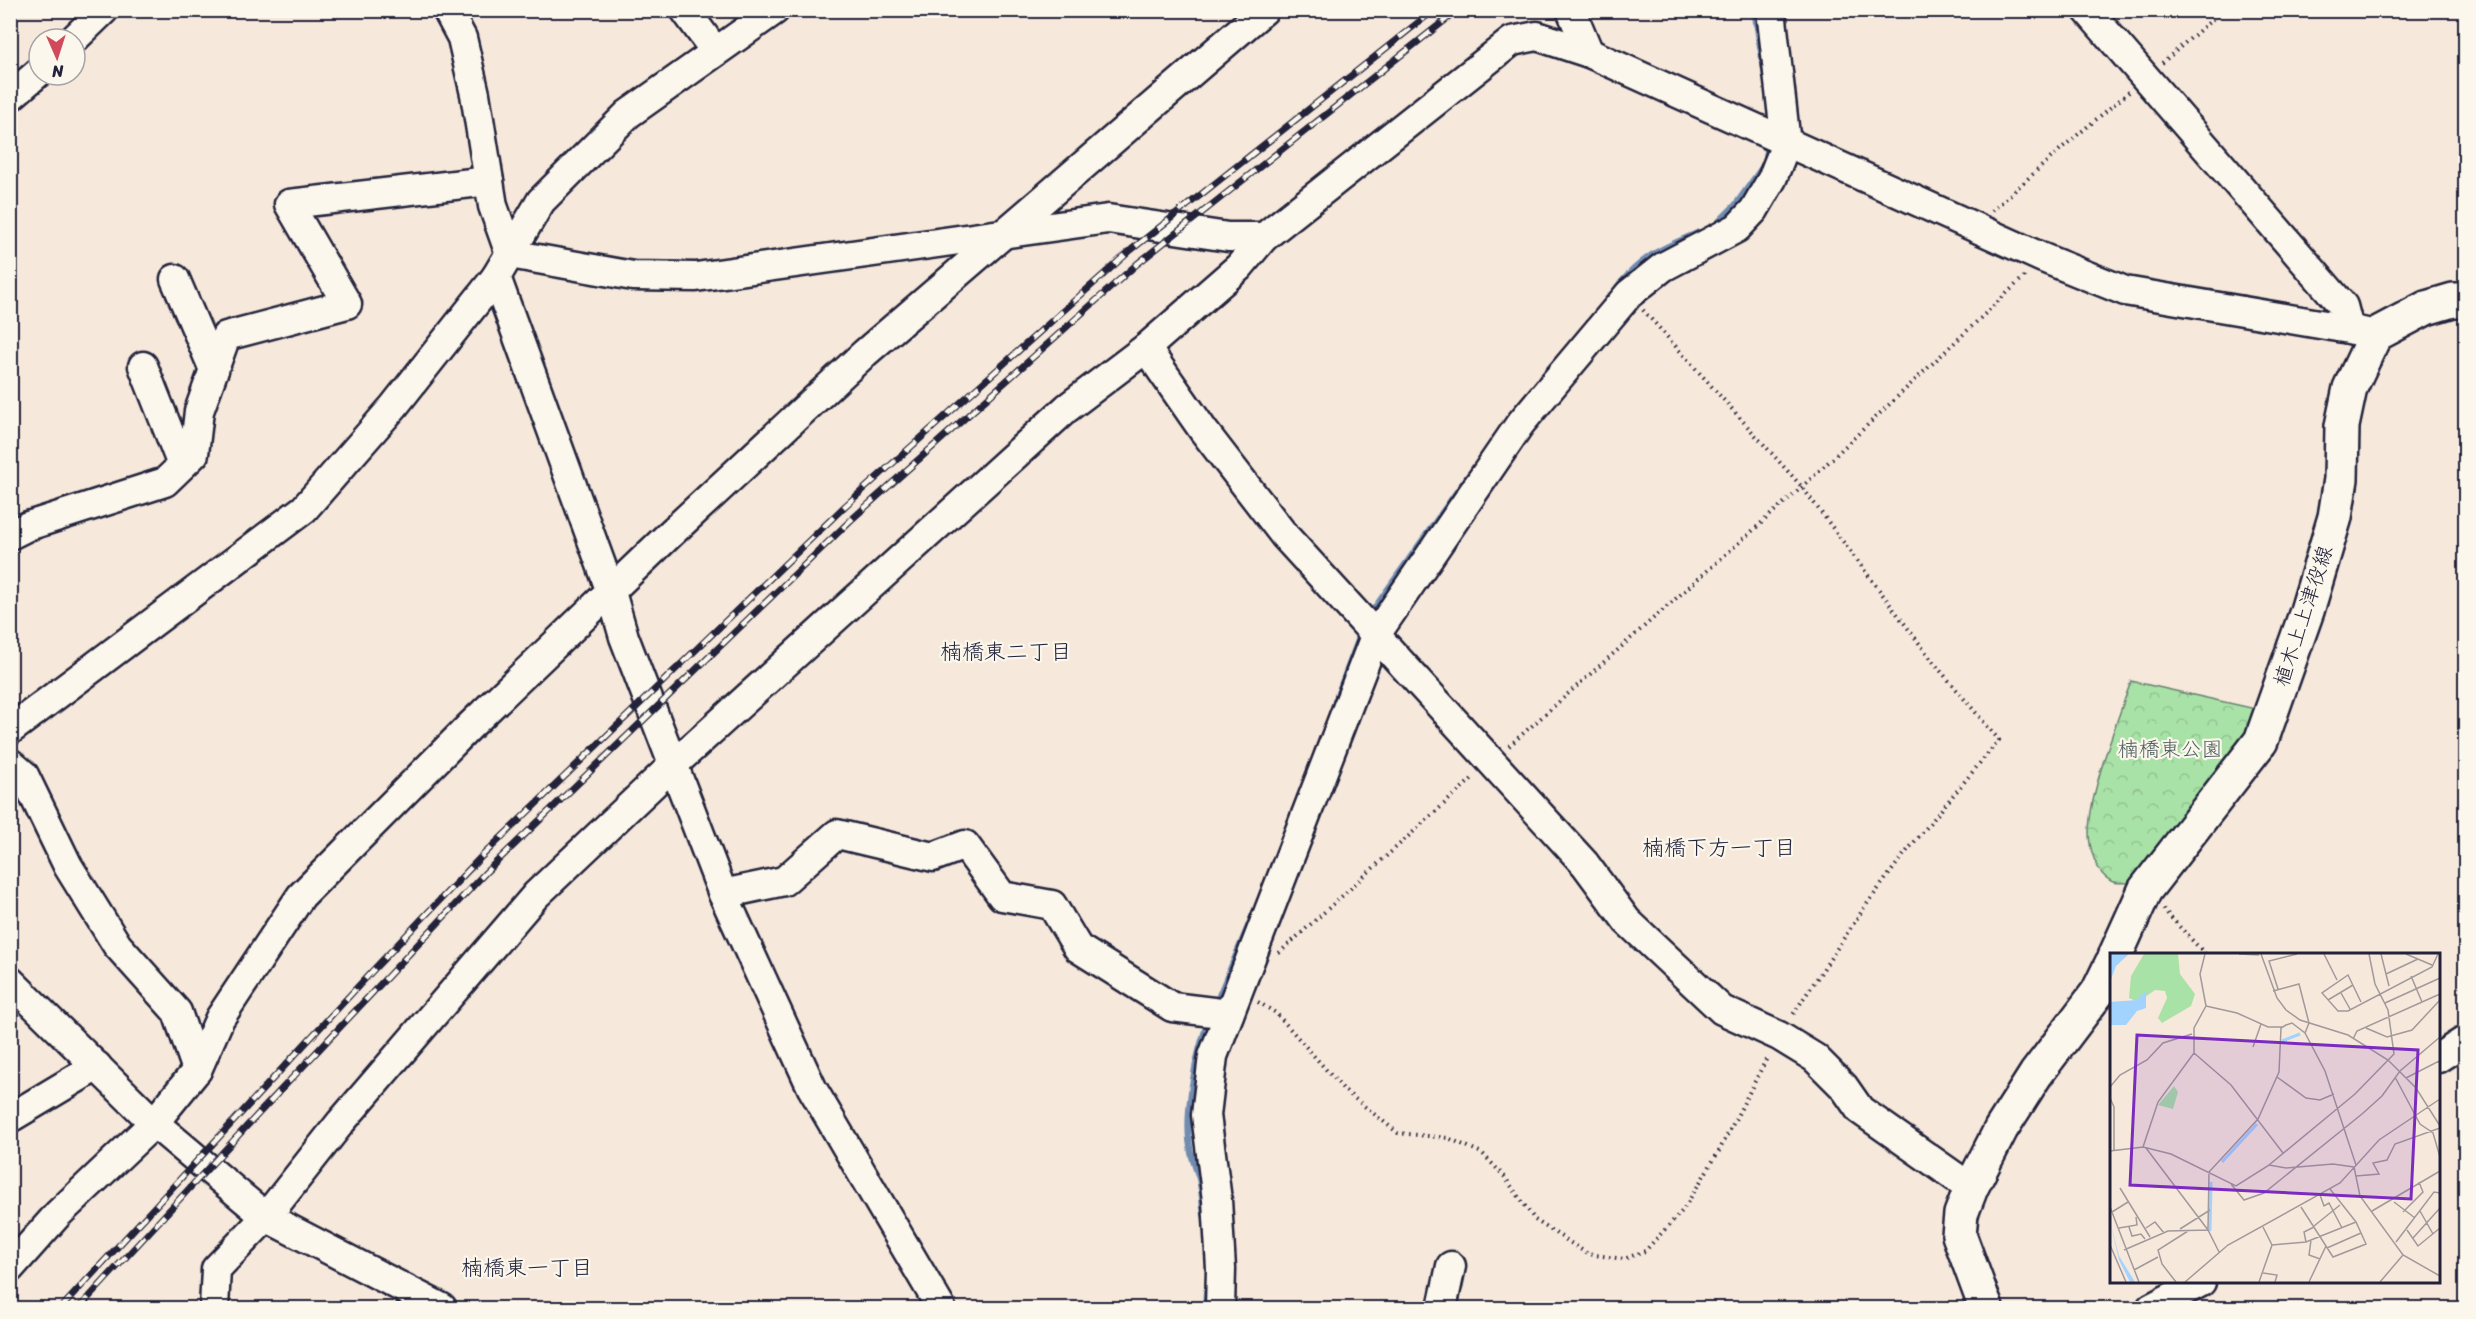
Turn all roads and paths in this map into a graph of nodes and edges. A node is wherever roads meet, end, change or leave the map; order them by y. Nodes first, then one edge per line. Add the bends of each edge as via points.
1 (104, 10) edge
2 (447, 10) edge
3 (685, 10) edge
4 (775, 10) edge
5 (1264, 10) edge
6 (1570, 10) edge
7 (1771, 10) edge
8 (2087, 10) edge
9 (2223, 10) edge
10 (86, 27) edge
11 (715, 51) junction
12 (1589, 53) junction
13 (2146, 77) junction
14 (27, 82) edge
15 (10, 97) edge
16 (1786, 144) junction
17 (489, 181) junction
18 (1974, 227) junction
19 (1000, 235) junction
20 (1264, 237) junction
21 (2043, 258) junction
22 (503, 265) junction
23 (175, 279) dead end
24 (1629, 294) junction
25 (2466, 300) edge
26 (2362, 332) junction
27 (1146, 348) junction
28 (143, 366) dead end
29 (214, 370) junction
30 (182, 465) junction
31 (1802, 487) junction
32 (10, 535) edge
33 (611, 592) junction
34 (1375, 636) junction
35 (10, 730) edge
36 (1491, 762) junction
37 (10, 763) edge
38 (672, 766) junction
39 (2145, 890) junction
40 (723, 894) junction
41 (2116, 953) edge
42 (2204, 953) edge
43 (1274, 958) dead end
44 (2110, 967) edge
45 (10, 981) edge
46 (1234, 1002) junction
47 (1779, 1036) junction
48 (2466, 1040) edge
49 (2440, 1057) edge
50 (97, 1066) junction
51 (197, 1070) junction
52 (10, 1118) edge
53 (154, 1123) junction
54 (1971, 1188) junction
55 (266, 1217) junction
56 (1451, 1266) dead end
57 (10, 1268) edge
58 (2197, 1283) edge
59 (214, 1308) edge
60 (442, 1308) edge
61 (941, 1308) edge
62 (1220, 1308) edge
63 (1442, 1308) edge
64 (1986, 1308) edge
65 (2151, 1308) edge

1 - 10 street
2 - 17 street via 462,38
3 - 11 street
4 - 11 street
5 - 19 street
6 - 12 street
7 - 16 street
8 - 13 street
9 - 13 path
11 - 22 street via 628,114 541,201
12 - 16 street
12 - 20 street via 1538,36 1512,41
13 - 18 path
13 - 26 street
14 - 15 street
16 - 18 street
16 - 24 street via 1754,210 1737,228 1663,267
17 - 22 street
17 - 29 street via 289,204 347,304 226,336
18 - 21 street
19 - 20 street via 1108,219 1228,237
19 - 22 street via 696,277
19 - 33 street via 864,353
20 - 27 street via 1239,267
21 - 26 street via 2125,291
21 - 31 path
22 - 33 street
22 - 35 street via 394,406 304,509
23 - 29 street
24 - 31 path
24 - 34 street via 1520,424
25 - 26 main road via 2426,308
26 - 39 main road, 植木上上津役線 via 2342,426 2335,517 2261,741
27 - 34 street via 1284,535
27 - 38 street via 1067,408
28 - 30 street
29 - 30 street via 199,411 194,454
30 - 32 street via 165,482
31 - 36 path
31 - 47 path via 1934,663 2000,740 1902,857
33 - 38 street
33 - 51 street via 470,726 301,896 220,1018
34 - 36 street
34 - 46 street
36 - 43 path
36 - 47 street via 1585,864 1627,921 1675,967 1722,1010
37 - 51 street via 24,775 68,866 117,945 177,1012
38 - 40 street
38 - 55 street via 536,895 341,1122
39 - 41 main road, 植木上上津役線
39 - 42 path
40 - 46 street via 784,881 837,834 933,857 965,845 1002,896 1052,905 1078,948 1172,1007
40 - 61 street via 812,1089
44 - 54 main road via 2098,992 2036,1074
45 - 50 street
46 - 47 path via 1276,1013 1344,1090 1398,1133 1448,1138 1482,1153 1535,1220 1588,1254 1624,1259 1645,1251 1683,1210 1719,1151
46 - 62 street via 1213,1056 1206,1115 1217,1200
47 - 54 street via 1815,1058 1860,1110
48 - 49 street
50 - 52 street
50 - 53 street
51 - 53 street
53 - 55 street
53 - 57 street via 58,1214
54 - 64 main road via 1961,1214 1959,1235
55 - 59 street via 216,1269
55 - 60 street
56 - 63 street
58 - 65 street

